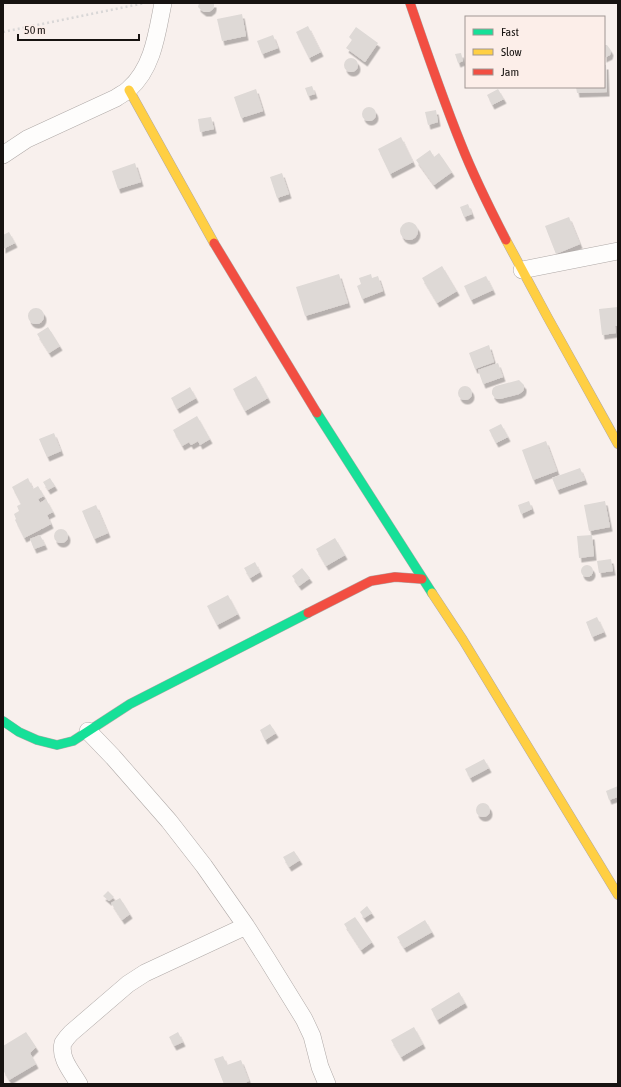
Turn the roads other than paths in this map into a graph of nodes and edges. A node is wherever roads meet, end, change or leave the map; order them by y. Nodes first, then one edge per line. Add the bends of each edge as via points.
1 (163, 3) edge
2 (410, 3) edge
3 (128, 90) junction
4 (3, 155) edge
5 (618, 251) edge
6 (522, 270) junction
7 (618, 444) edge
8 (422, 579) junction
9 (3, 721) edge
10 (88, 731) junction
11 (618, 895) edge
12 (246, 926) junction
13 (79, 1084) edge
14 (327, 1084) edge

1 - 3 street via 148,61 140,77
2 - 6 street via 455,129 481,190
3 - 4 street via 27,140
3 - 8 street via 215,245 322,422
5 - 6 street
6 - 7 street
8 - 10 street via 395,577 371,581 130,704
8 - 11 street via 463,640
9 - 10 street via 37,740 57,745 73,741
10 - 12 street via 169,822
12 - 13 street via 145,973 128,984 71,1033 64,1042 62,1051
12 - 14 street via 304,1019

